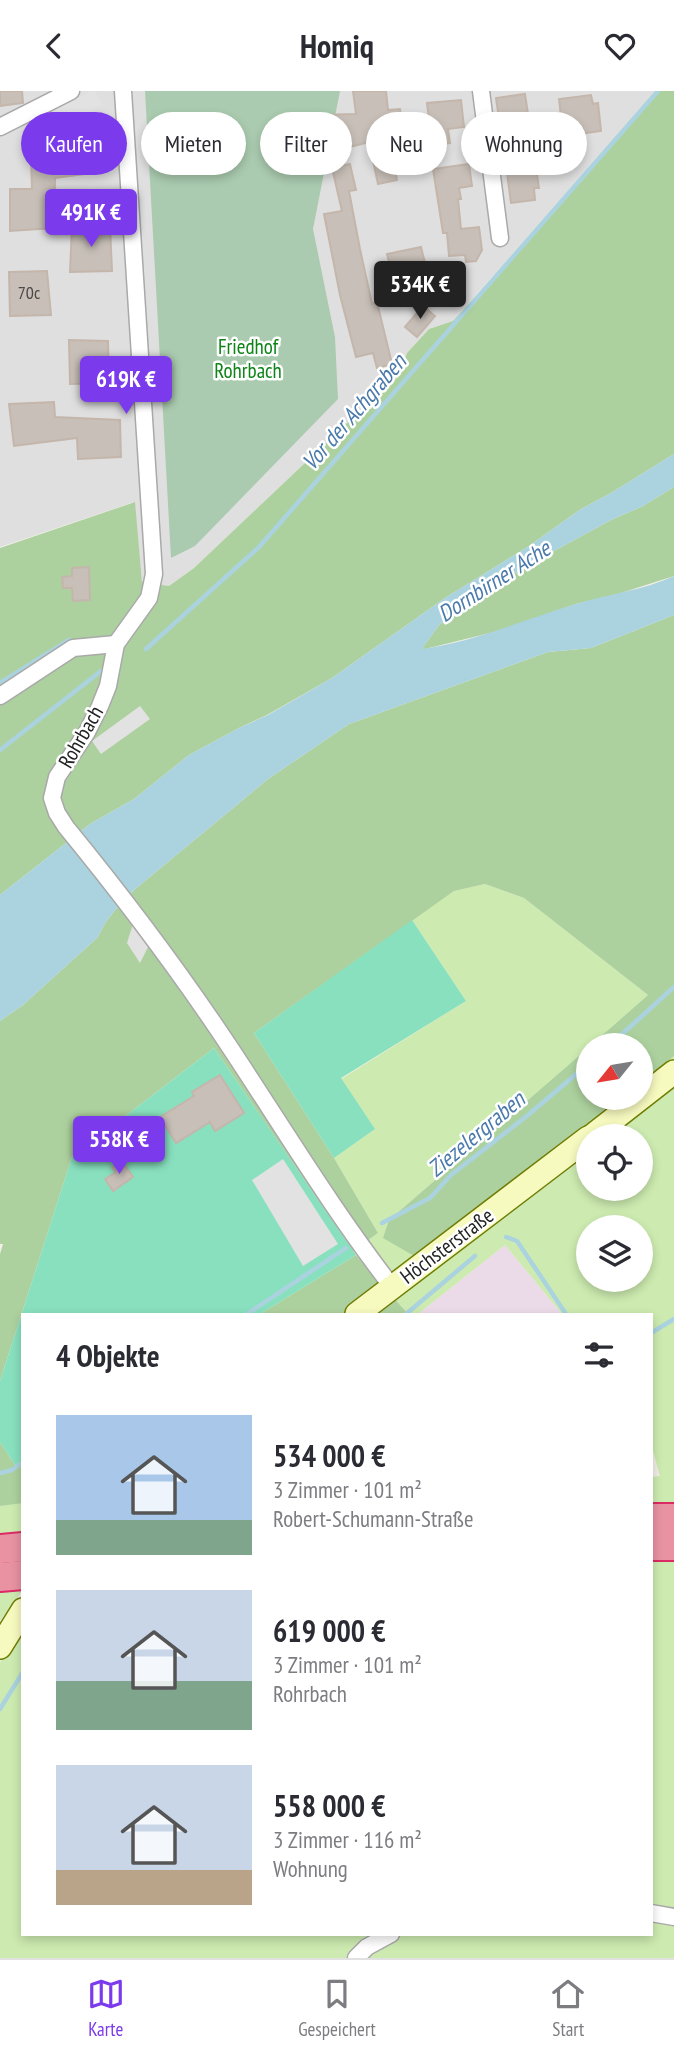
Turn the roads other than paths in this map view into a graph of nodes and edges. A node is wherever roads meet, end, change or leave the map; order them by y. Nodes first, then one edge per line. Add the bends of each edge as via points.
1 (71, 91) edge
2 (123, 91) edge
3 (481, 91) edge
4 (53, 95) edge
5 (0, 127) edge
6 (500, 238) dead end
7 (116, 644) junction
8 (0, 696) edge
9 (674, 1072) edge
10 (607, 1124) edge
11 (576, 1148) edge
12 (393, 1288) junction
13 (359, 1313) edge
14 (653, 1518) edge
15 (674, 1518) edge
16 (653, 1546) edge
17 (674, 1546) edge
18 (21, 1547) edge
19 (0, 1549) edge
20 (21, 1575) edge
21 (0, 1577) edge
22 (21, 1613) edge
23 (4, 1639) edge
24 (653, 1913) edge
25 (674, 1917) edge
26 (387, 1936) edge
27 (356, 1958) edge

1 - 4 street
2 - 7 street, Rohrbach via 154,574 149,598
3 - 6 street
4 - 5 street
7 - 8 street via 72,649
7 - 12 street, Rohrbach via 100,706 57,778 52,798 57,813 215,1025
9 - 10 main road, Höchsterstraße
11 - 12 main road, Höchsterstraße
12 - 13 main road, Höchsterstraße
14 - 15 highway
16 - 17 highway
18 - 19 highway
20 - 21 highway
22 - 23 main road
24 - 25 street
26 - 27 street

